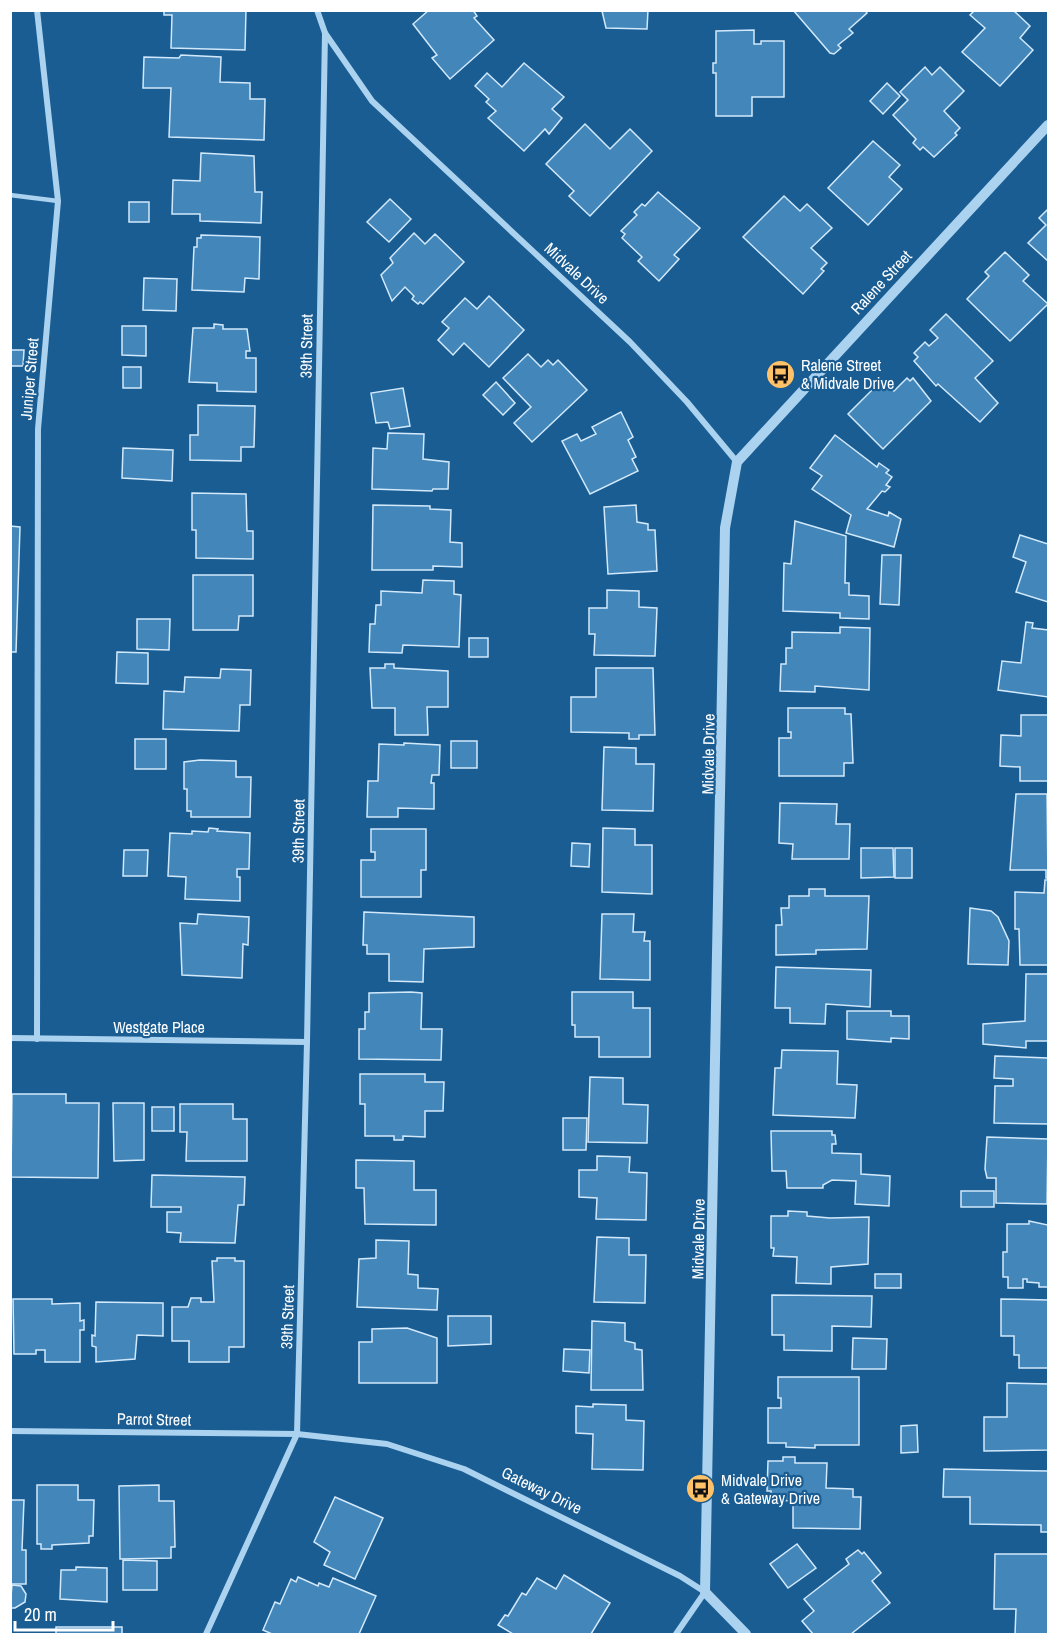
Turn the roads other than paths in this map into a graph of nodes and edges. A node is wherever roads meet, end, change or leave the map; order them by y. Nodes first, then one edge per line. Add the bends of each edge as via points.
1 (37, 10) edge
2 (317, 10) edge
3 (325, 33) junction
4 (1048, 125) edge
5 (10, 195) edge
6 (58, 201) junction
7 (737, 462) junction
8 (10, 1038) edge
9 (38, 1040) junction
10 (308, 1042) junction
11 (10, 1431) edge
12 (297, 1434) junction
13 (705, 1592) junction
14 (206, 1635) edge
15 (676, 1635) edge
16 (746, 1635) edge

1 - 6 street, Juniper Street
2 - 3 street, 39th Street
3 - 7 street, Midvale Drive via 372,101 630,342
3 - 10 street, 39th Street
4 - 7 street, Ralene Street
5 - 6 lane
6 - 9 street, Juniper Street via 38,429
7 - 13 street, Midvale Drive via 725,528
8 - 9 street, Westgate Place
9 - 10 street, Westgate Place
10 - 12 street, 39th Street
11 - 12 street, Parrot Street
12 - 13 street, Gateway Drive via 387,1444 464,1469
12 - 14 street, 39th Street
13 - 15 street
13 - 16 street, Gateway Drive

